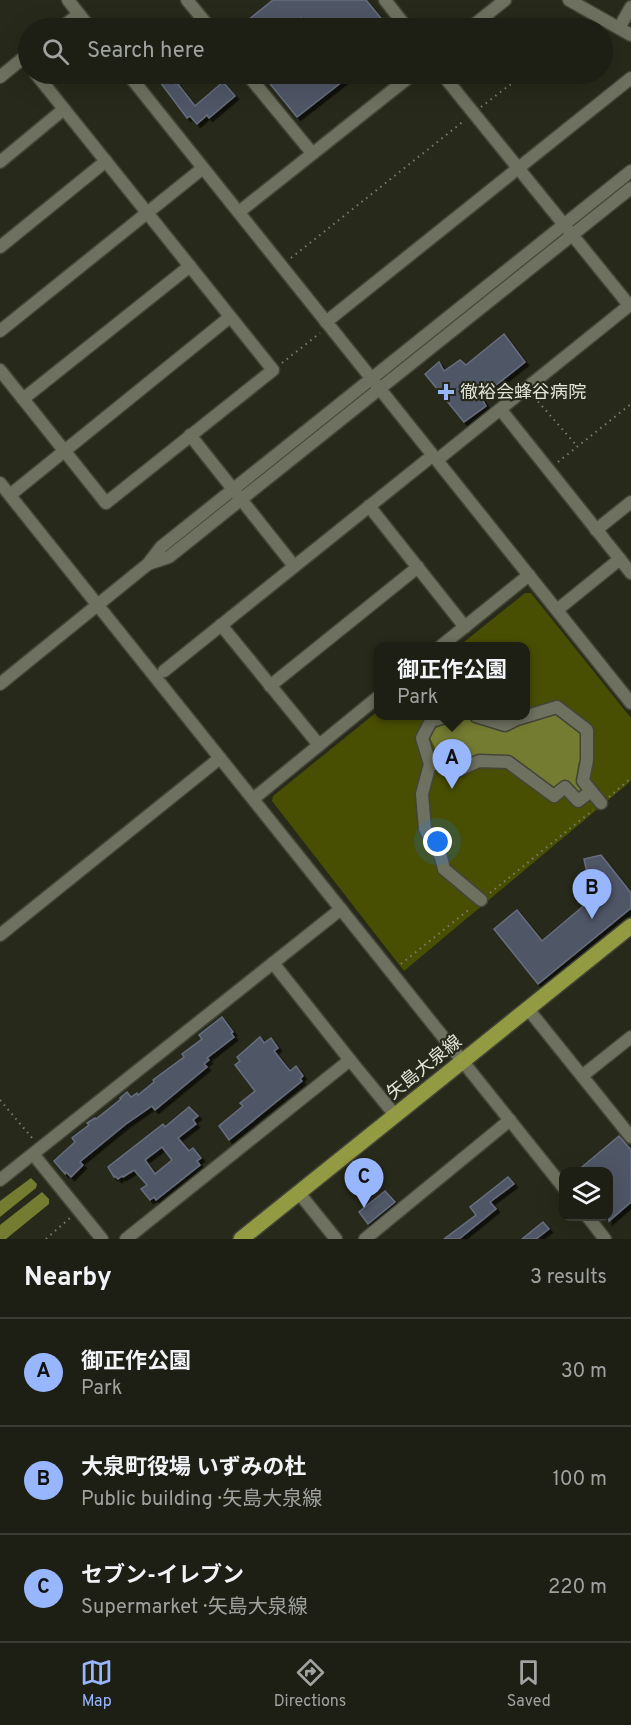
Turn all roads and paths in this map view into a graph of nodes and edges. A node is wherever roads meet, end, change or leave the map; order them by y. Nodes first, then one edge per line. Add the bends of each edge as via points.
1 (68, 0) edge
2 (187, 0) edge
3 (505, 0) edge
4 (569, 0) edge
5 (391, 2) edge
6 (631, 8) edge
7 (79, 14) junction
8 (74, 18) edge
9 (82, 18) edge
10 (202, 18) edge
11 (401, 18) edge
12 (482, 18) edge
13 (601, 18) edge
14 (613, 25) edge
15 (619, 28) junction
16 (631, 35) edge
17 (18, 65) edge
18 (0, 77) edge
19 (631, 78) edge
20 (44, 84) edge
21 (136, 84) edge
22 (255, 84) edge
23 (400, 84) edge
24 (450, 84) edge
25 (511, 84) edge
26 (64, 109) junction
27 (474, 113) junction
28 (312, 153) junction
29 (106, 161) junction
30 (0, 162) edge
31 (203, 168) junction
32 (518, 168) junction
33 (631, 171) edge
34 (631, 188) edge
35 (239, 212) junction
36 (147, 213) junction
37 (565, 224) junction
38 (573, 235) junction
39 (0, 247) edge
40 (189, 266) junction
41 (282, 266) junction
42 (630, 305) edge
43 (230, 317) junction
44 (328, 324) junction
45 (0, 331) edge
46 (0, 370) edge
47 (273, 370) junction
48 (372, 379) junction
49 (380, 389) junction
50 (527, 389) junction
51 (23, 399) junction
52 (631, 404) edge
53 (501, 410) junction
54 (190, 435) junction
55 (578, 446) junction
56 (64, 450) junction
57 (432, 460) junction
58 (548, 469) junction
59 (0, 483) edge
60 (233, 490) junction
61 (10, 495) junction
62 (242, 501) junction
63 (631, 502) edge
64 (369, 506) junction
65 (596, 530) junction
66 (620, 559) junction
67 (148, 564) junction
68 (294, 566) junction
69 (418, 567) junction
70 (631, 573) edge
71 (529, 575) junction
72 (98, 605) junction
73 (557, 610) junction
74 (221, 625) junction
75 (465, 627) junction
76 (446, 642) edge
77 (164, 670) dead end
78 (0, 684) edge
79 (270, 686) junction
80 (374, 700) edge
81 (631, 703) edge
82 (530, 714) edge
83 (435, 720) edge
84 (489, 720) edge
85 (516, 720) edge
86 (319, 745) junction
87 (220, 758) junction
88 (430, 764) junction
89 (631, 778) edge
90 (591, 791) junction
91 (253, 799) junction
92 (601, 803) junction
93 (481, 900) junction
94 (341, 909) junction
95 (631, 926) edge
96 (0, 935) edge
97 (273, 963) junction
98 (399, 966) dead end
99 (528, 1009) junction
100 (631, 1037) edge
101 (350, 1060) junction
102 (461, 1062) junction
103 (582, 1076) junction
104 (0, 1100) edge
105 (395, 1115) junction
106 (510, 1120) junction
107 (629, 1132) edge
108 (36, 1151) junction
109 (0, 1180) edge
110 (559, 1182) edge
111 (299, 1193) junction
112 (74, 1215) dead end
113 (591, 1221) edge
114 (46, 1239) edge
115 (102, 1239) edge
116 (126, 1239) edge
117 (241, 1239) edge
118 (336, 1239) edge
119 (365, 1239) edge
120 (605, 1239) edge

1 - 7 street
2 - 10 street
3 - 12 street
4 - 13 street
5 - 11 street
6 - 15 street
7 - 8 street
7 - 9 street
14 - 15 street
15 - 16 street
17 - 18 street
19 - 32 street
20 - 26 street
21 - 31 street
22 - 28 street
23 - 28 street
24 - 27 street
25 - 27 path
26 - 29 street
26 - 30 street
27 - 32 street
27 - 41 path
28 - 35 street
29 - 36 street
29 - 39 street
31 - 35 street
31 - 36 street
32 - 37 street
32 - 44 street
33 - 37 street
34 - 38 street
35 - 41 street
36 - 40 street
36 - 45 street
37 - 38 street
37 - 48 street
38 - 42 street
38 - 49 street
40 - 43 street
40 - 51 street
41 - 44 street
42 - 50 street
43 - 47 street
43 - 56 street
44 - 47 path
44 - 48 street
46 - 51 street
47 - 54 street
48 - 49 street
48 - 60 street
49 - 57 street
49 - 62 street
50 - 53 street
50 - 55 path
51 - 56 street
52 - 55 path
53 - 57 street
53 - 58 street
54 - 56 street via 106,504
54 - 60 street
55 - 58 path
56 - 61 street
57 - 64 street
57 - 71 street
58 - 65 street
59 - 61 street
60 - 62 street
60 - 67 street via 161,547
61 - 72 street
62 - 67 street via 170,557
62 - 68 street
63 - 65 street
64 - 68 street
64 - 69 street
65 - 66 street
66 - 70 street
66 - 73 street
67 - 72 street
68 - 74 street
69 - 75 street
69 - 79 street
71 - 73 street
71 - 75 street
72 - 78 street
72 - 87 street
73 - 81 street
74 - 77 street
74 - 79 street
75 - 76 street
79 - 86 street
80 - 86 street
82 - 90 street via 557,707 587,730 583,781
83 - 88 street via 422,738
84 - 85 street via 505,725
86 - 91 street
87 - 91 street
87 - 96 street
88 - 90 street via 459,770 479,761 508,762 554,796 565,787 578,801
88 - 93 street via 422,794 425,829 444,869
89 - 92 path
90 - 92 street
91 - 94 street
92 - 93 path
93 - 98 path
94 - 97 street
94 - 102 street
95 - 99 main road, 矢島大泉線
97 - 101 street
97 - 108 street
99 - 102 main road, 矢島大泉線
99 - 103 street
100 - 103 street
101 - 105 street
101 - 116 street
102 - 105 main road, 矢島大泉線
102 - 106 street
103 - 107 street
104 - 108 path
105 - 111 main road, 矢島大泉線
106 - 110 street
106 - 119 street
108 - 109 street
108 - 115 street
111 - 117 main road, 矢島大泉線
111 - 118 street
112 - 114 path
113 - 120 street

